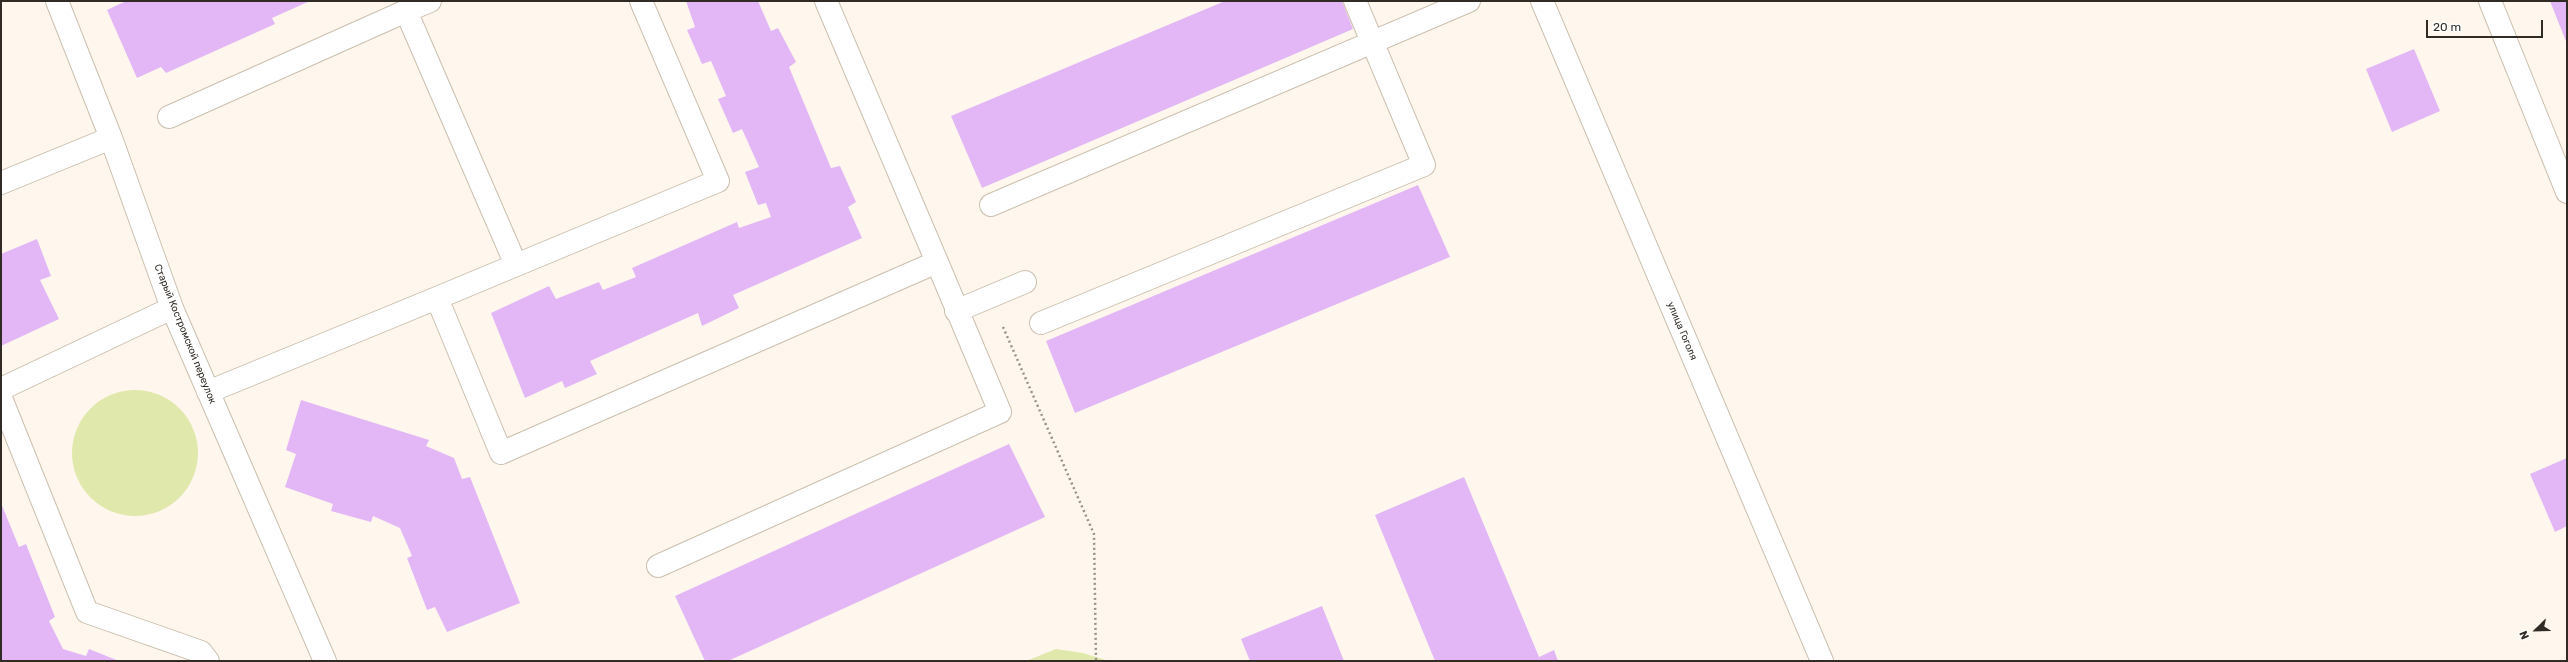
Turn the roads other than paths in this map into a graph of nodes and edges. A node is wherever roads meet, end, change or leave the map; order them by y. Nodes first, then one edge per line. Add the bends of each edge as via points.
1 (57, 1) edge
2 (430, 1) edge
3 (641, 1) edge
4 (826, 1) edge
5 (1355, 1) edge
6 (1469, 1) edge
7 (1542, 1) edge
8 (2490, 1) edge
9 (406, 11) junction
10 (1372, 42) junction
11 (169, 117) dead end
12 (111, 138) junction
13 (1, 184) edge
14 (2567, 192) edge
15 (992, 205) dead end
16 (937, 262) junction
17 (516, 264) junction
18 (1025, 282) dead end
19 (437, 298) junction
20 (172, 308) junction
21 (956, 311) junction
22 (1041, 323) dead end
23 (1, 389) edge
24 (208, 392) junction
25 (1, 398) edge
26 (658, 566) dead end
27 (208, 661) edge
28 (325, 661) edge
29 (1822, 661) edge

1 - 12 street, Старый Костромской переулок
2 - 9 street
3 - 17 street via 718,181
4 - 16 street
5 - 10 street
6 - 10 street
7 - 29 street, улица Гоголя
8 - 14 street
9 - 11 street
9 - 17 street
10 - 15 street
10 - 22 street via 1424,165
12 - 13 street
12 - 20 street, Старый Костромской переулок
16 - 19 street via 500,453
16 - 21 street
17 - 19 street
18 - 21 street
19 - 24 street
20 - 23 street
20 - 24 street, Старый Костромской переулок
21 - 26 street via 1000,412
24 - 28 street, Старый Костромской переулок
25 - 27 street via 87,612 201,652

